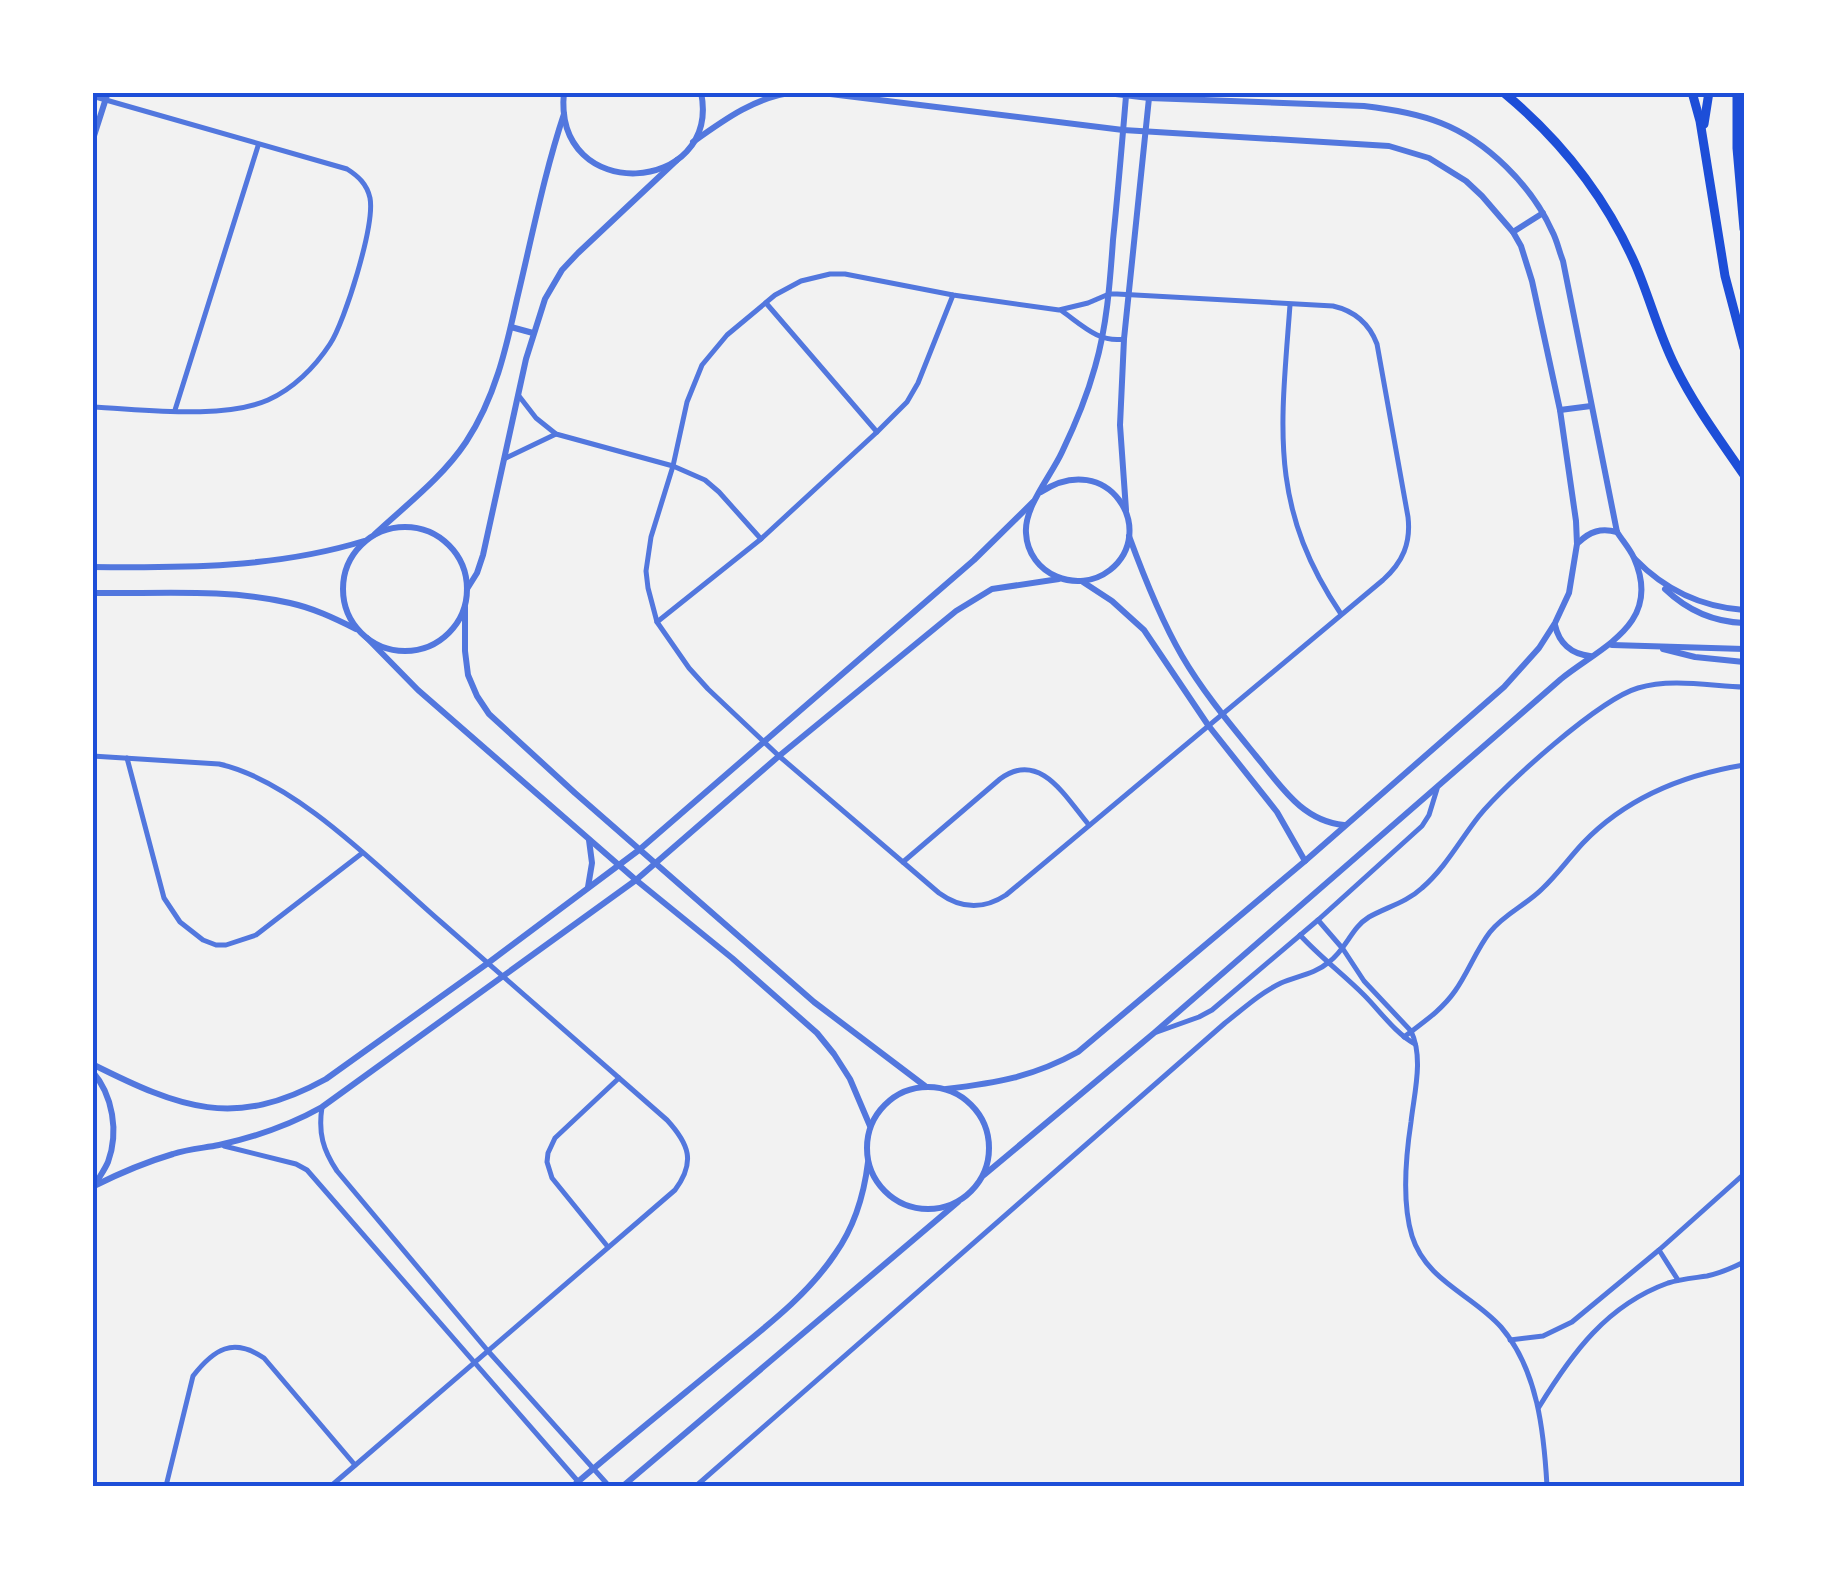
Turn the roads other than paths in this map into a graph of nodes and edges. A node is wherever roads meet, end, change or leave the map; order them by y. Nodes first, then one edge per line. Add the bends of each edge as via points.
1 (554, 92) edge
2 (564, 92) edge
3 (701, 92) edge
4 (796, 92) edge
5 (814, 92) edge
6 (1099, 92) edge
7 (1503, 92) edge
8 (1692, 92) edge
9 (1709, 92) edge
10 (1737, 92) edge
11 (92, 96) edge
12 (107, 96) edge
13 (1126, 96) junction
14 (1149, 98) junction
15 (563, 104) junction
16 (564, 114) junction
17 (1123, 130) junction
18 (1144, 132) junction
19 (1702, 133) junction
20 (92, 142) edge
21 (692, 142) junction
22 (259, 146) junction
23 (676, 160) junction
24 (1543, 214) junction
25 (1744, 229) edge
26 (1513, 232) junction
27 (953, 294) junction
28 (1108, 294) junction
29 (1130, 296) junction
30 (766, 304) junction
31 (1290, 305) junction
32 (1059, 310) junction
33 (511, 327) junction
34 (533, 333) junction
35 (1102, 339) junction
36 (1124, 339) junction
37 (1744, 348) edge
38 (519, 396) junction
39 (1591, 406) junction
40 (92, 407) edge
41 (174, 410) junction
42 (1560, 410) junction
43 (877, 432) junction
44 (556, 434) junction
45 (506, 458) junction
46 (673, 466) junction
47 (1744, 476) edge
48 (1041, 492) junction
49 (1033, 502) junction
50 (1127, 516) junction
51 (1617, 532) junction
52 (375, 534) junction
53 (1129, 535) junction
54 (761, 539) junction
55 (365, 541) junction
56 (1578, 544) junction
57 (1634, 558) junction
58 (92, 567) edge
59 (1059, 579) junction
60 (1657, 579) junction
61 (1082, 582) junction
62 (467, 589) junction
63 (92, 594) edge
64 (464, 607) junction
65 (1744, 610) edge
66 (1341, 614) junction
67 (657, 622) junction
68 (1744, 622) edge
69 (1555, 623) junction
70 (359, 630) junction
71 (367, 638) junction
72 (1610, 645) junction
73 (1652, 646) junction
74 (1744, 649) edge
75 (1590, 656) junction
76 (1744, 662) edge
77 (1744, 687) edge
78 (1222, 715) junction
79 (1208, 726) junction
80 (763, 740) junction
81 (92, 756) edge
82 (779, 756) junction
83 (127, 758) junction
84 (1744, 765) edge
85 (1437, 788) junction
86 (1088, 825) junction
87 (1346, 825) junction
88 (589, 839) junction
89 (640, 850) junction
90 (362, 853) junction
91 (1304, 860) junction
92 (902, 862) junction
93 (655, 864) junction
94 (619, 865) junction
95 (636, 880) junction
96 (587, 889) junction
97 (1318, 920) junction
98 (1300, 935) junction
99 (1342, 949) junction
100 (488, 963) junction
101 (1328, 964) junction
102 (503, 976) junction
103 (1411, 1031) junction
104 (1154, 1033) junction
105 (1404, 1037) junction
106 (1415, 1044) junction
107 (92, 1068) edge
108 (619, 1078) junction
109 (926, 1086) junction
110 (946, 1089) junction
111 (322, 1107) junction
112 (870, 1126) junction
113 (221, 1144) junction
114 (868, 1162) junction
115 (1744, 1174) edge
116 (984, 1175) junction
117 (93, 1187) edge
118 (958, 1202) junction
119 (608, 1247) junction
120 (1660, 1250) junction
121 (1744, 1262) edge
122 (1678, 1280) junction
123 (1510, 1340) junction
124 (488, 1351) junction
125 (475, 1362) junction
126 (1538, 1408) junction
127 (355, 1465) junction
128 (594, 1468) junction
129 (578, 1485) edge
130 (166, 1486) edge
131 (332, 1486) edge
132 (609, 1486) edge
133 (623, 1486) edge
134 (696, 1486) edge
135 (1547, 1486) edge

1 - 15 street
2 - 15 street
3 - 21 street via 701,123
4 - 21 street via 751,104
5 - 17 street
6 - 13 street
7 - 47 main road via 1557,142 1604,203 1682,381
8 - 19 main road
9 - 19 main road
10 - 25 main road
11 - 12 street
12 - 20 street
12 - 22 street
13 - 14 street
13 - 17 street
14 - 18 street
14 - 24 street via 1364,106 1422,117 1487,151
15 - 16 street
16 - 23 street via 581,152 598,166 638,175
16 - 33 street
17 - 18 street
17 - 28 street
18 - 26 street via 1401,149 1466,181
18 - 29 street
19 - 37 main road
21 - 23 street
22 - 41 street
22 - 41 street via 347,169 366,188 370,214 349,304 328,348 288,388 245,408
23 - 34 street via 562,270
24 - 26 street
24 - 39 street via 1563,260
26 - 42 street via 1532,281
27 - 30 street via 830,274 802,280
27 - 32 street
27 - 43 street via 918,383
28 - 29 street
28 - 32 street
28 - 35 street
29 - 31 street
29 - 36 street
30 - 43 street
30 - 46 street via 702,365 686,402
31 - 66 street via 1283,464 1296,525
31 - 66 street via 1343,308 1374,335 1408,517 1400,562
32 - 35 street
33 - 34 street
33 - 52 street via 497,381 466,442
34 - 38 street
35 - 36 street
35 - 48 street via 1087,394
36 - 50 street via 1120,425
38 - 44 street
38 - 45 street
39 - 42 street
39 - 51 street
40 - 41 street
42 - 56 street
43 - 54 street
44 - 45 street
44 - 46 street
45 - 62 street via 483,555
46 - 54 street via 719,492
46 - 67 street via 647,554
48 - 49 street
48 - 50 street via 1056,482 1091,480 1119,500
49 - 59 street via 1026,519 1031,555
49 - 80 street
50 - 53 street
51 - 56 street via 1595,531
51 - 57 street
52 - 55 street
52 - 62 street via 392,528 428,531 457,554
53 - 61 street via 1114,567
53 - 78 street via 1173,639
54 - 67 street
55 - 58 street via 271,562
55 - 70 street via 343,584
56 - 69 street via 1569,593
57 - 60 street
57 - 72 street via 1640,580 1635,618
59 - 61 street
59 - 82 street via 1008,585 977,597
60 - 65 street via 1701,602
60 - 68 street via 1700,614
61 - 79 street via 1144,630
62 - 64 street
63 - 70 street via 273,599
64 - 71 street via 458,622 432,645 399,650
64 - 89 street via 468,676 489,714
66 - 78 street
67 - 80 street via 689,668
69 - 75 street via 1566,646
69 - 87 street via 1504,687
70 - 71 street
71 - 88 street
72 - 73 street
72 - 75 street
73 - 74 street
73 - 76 street
75 - 85 street
77 - 99 street via 1655,685 1612,702 1500,794 1430,881 1367,918
78 - 79 street
78 - 87 street via 1300,808
79 - 86 street
79 - 91 street via 1277,812
80 - 82 street
80 - 89 street
81 - 83 street
82 - 92 street
82 - 93 street
83 - 90 street via 236,768 283,791
83 - 90 street via 164,898 203,940 226,945 256,936
84 - 103 street via 1676,781 1607,821 1541,890 1497,924 1451,997
85 - 97 street via 1422,826
85 - 104 street
86 - 92 street via 985,905 949,900
86 - 92 street via 1046,775 1027,768 1000,779
87 - 91 street
88 - 94 street
88 - 96 street
89 - 93 street
89 - 94 street
90 - 100 street
91 - 110 street via 1078,1052 1010,1080
93 - 95 street
93 - 109 street via 814,1002
94 - 95 street
94 - 96 street
95 - 102 street
95 - 112 street via 818,1033 850,1079
96 - 100 street
97 - 98 street
97 - 99 street
98 - 101 street
98 - 104 street via 1212,1010
99 - 101 street
99 - 103 street
100 - 102 street
100 - 107 street via 326,1079 268,1104 188,1104
101 - 105 street
101 - 134 street via 1281,983 1225,1023
102 - 108 street
102 - 111 street
103 - 105 street
103 - 106 street
104 - 116 street
105 - 106 street
106 - 123 street via 1407,1160 1413,1240 1435,1274
107 - 117 street via 111,1107 114,1135
108 - 119 street via 555,1138 547,1162 552,1178
108 - 119 street via 676,1129 688,1167 675,1190
109 - 110 street
109 - 112 street via 892,1098
110 - 116 street via 975,1108 985,1124
111 - 113 street
111 - 124 street via 321,1139 337,1172
112 - 114 street
113 - 117 street via 178,1152
113 - 125 street via 308,1170
114 - 118 street via 884,1190 911,1207
114 - 128 street via 854,1219 824,1269 766,1326
115 - 120 street
116 - 118 street
118 - 133 street
119 - 124 street
120 - 122 street
120 - 123 street via 1561,1328
121 - 122 street
122 - 126 street via 1602,1322
123 - 126 street
124 - 125 street
124 - 128 street
125 - 127 street
125 - 129 street
126 - 135 street
127 - 130 street via 264,1358 232,1346 192,1376
127 - 131 street
128 - 129 street
128 - 132 street

